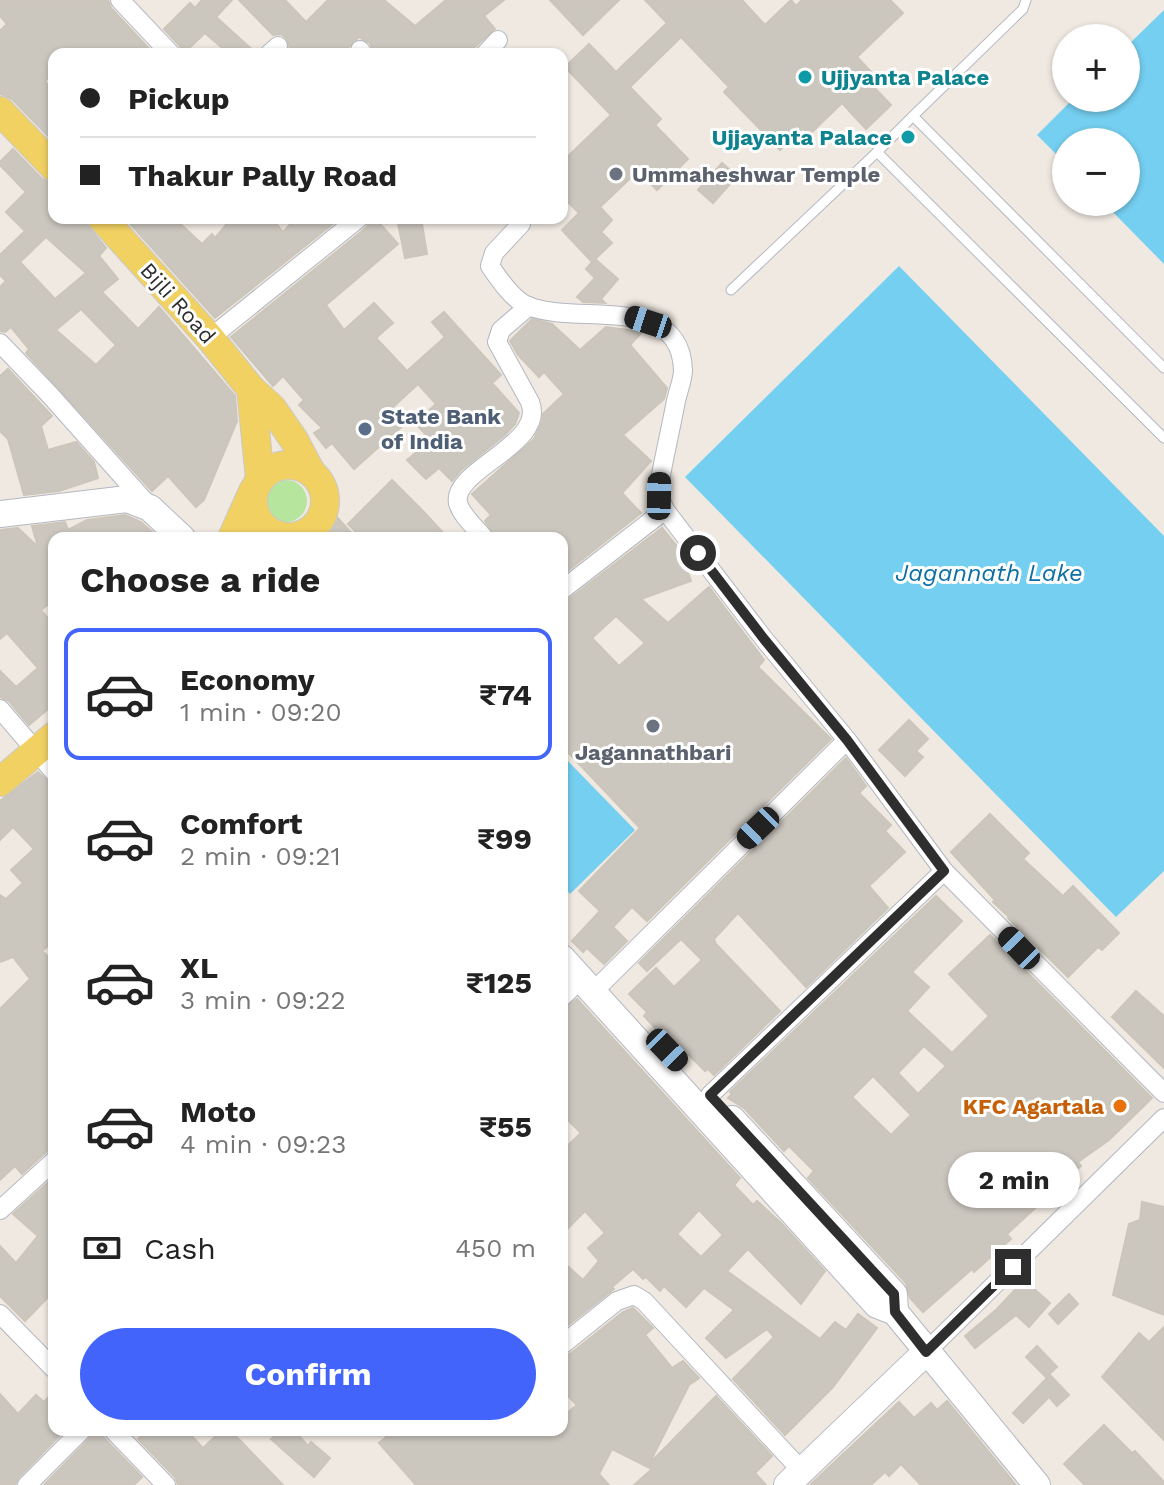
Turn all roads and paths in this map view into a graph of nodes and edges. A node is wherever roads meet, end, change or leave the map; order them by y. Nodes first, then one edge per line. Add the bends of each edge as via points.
1 (120, 0) edge
2 (1026, 0) edge
3 (165, 48) edge
4 (0, 111) edge
5 (913, 116) junction
6 (877, 152) junction
7 (48, 161) edge
8 (107, 224) edge
9 (352, 224) edge
10 (521, 224) edge
11 (731, 290) dead end
12 (529, 306) junction
13 (210, 338) junction
14 (0, 343) edge
15 (1164, 368) edge
16 (251, 389) junction
17 (1164, 438) edge
18 (311, 472) junction
19 (257, 484) junction
20 (150, 508) junction
21 (665, 510) junction
22 (0, 514) edge
23 (176, 532) edge
24 (235, 532) edge
25 (272, 532) edge
26 (309, 532) edge
27 (479, 532) edge
28 (568, 585) edge
29 (0, 709) edge
30 (847, 740) junction
31 (48, 752) edge
32 (48, 754) edge
33 (0, 782) edge
34 (944, 871) junction
35 (568, 953) edge
36 (568, 966) edge
37 (582, 986) edge
38 (1164, 1093) edge
39 (710, 1095) junction
40 (1164, 1118) edge
41 (48, 1166) edge
42 (0, 1210) edge
43 (895, 1312) junction
44 (0, 1314) edge
45 (568, 1340) edge
46 (926, 1352) junction
47 (48, 1363) edge
48 (76, 1436) edge
49 (119, 1436) edge
50 (794, 1477) edge
51 (27, 1485) edge
52 (166, 1485) edge
53 (1037, 1485) edge

1 - 3 street
2 - 5 lane via 1023,9
4 - 7 main road
5 - 6 lane
5 - 15 lane
6 - 11 lane
6 - 17 lane
8 - 13 main road, Bijli Road
9 - 13 street
10 - 12 street via 494,253 490,266
12 - 21 street via 574,315 626,315 663,326 671,335 683,371 660,480
12 - 27 street via 501,330 497,342 530,402 532,419 458,496 460,508
13 - 16 main road, Bijli Road
14 - 20 street
16 - 18 main road, Bijli Road via 282,420
16 - 19 main road
18 - 19 main road via 286,465
18 - 26 main road via 320,482 325,508
19 - 24 main road
19 - 25 main road via 255,515
20 - 22 street via 127,499
20 - 23 street
21 - 28 street
21 - 30 street
29 - 31 street
30 - 34 street
30 - 37 street
32 - 33 main road
34 - 38 street
34 - 39 street
35 - 37 street
36 - 37 street
37 - 39 street
37 - 43 street via 877,1305
39 - 43 street via 894,1294
40 - 46 street
41 - 42 street
43 - 46 street
44 - 47 street
45 - 50 street via 617,1301 634,1295 644,1301
46 - 50 street
46 - 53 street
48 - 51 street
49 - 52 street

